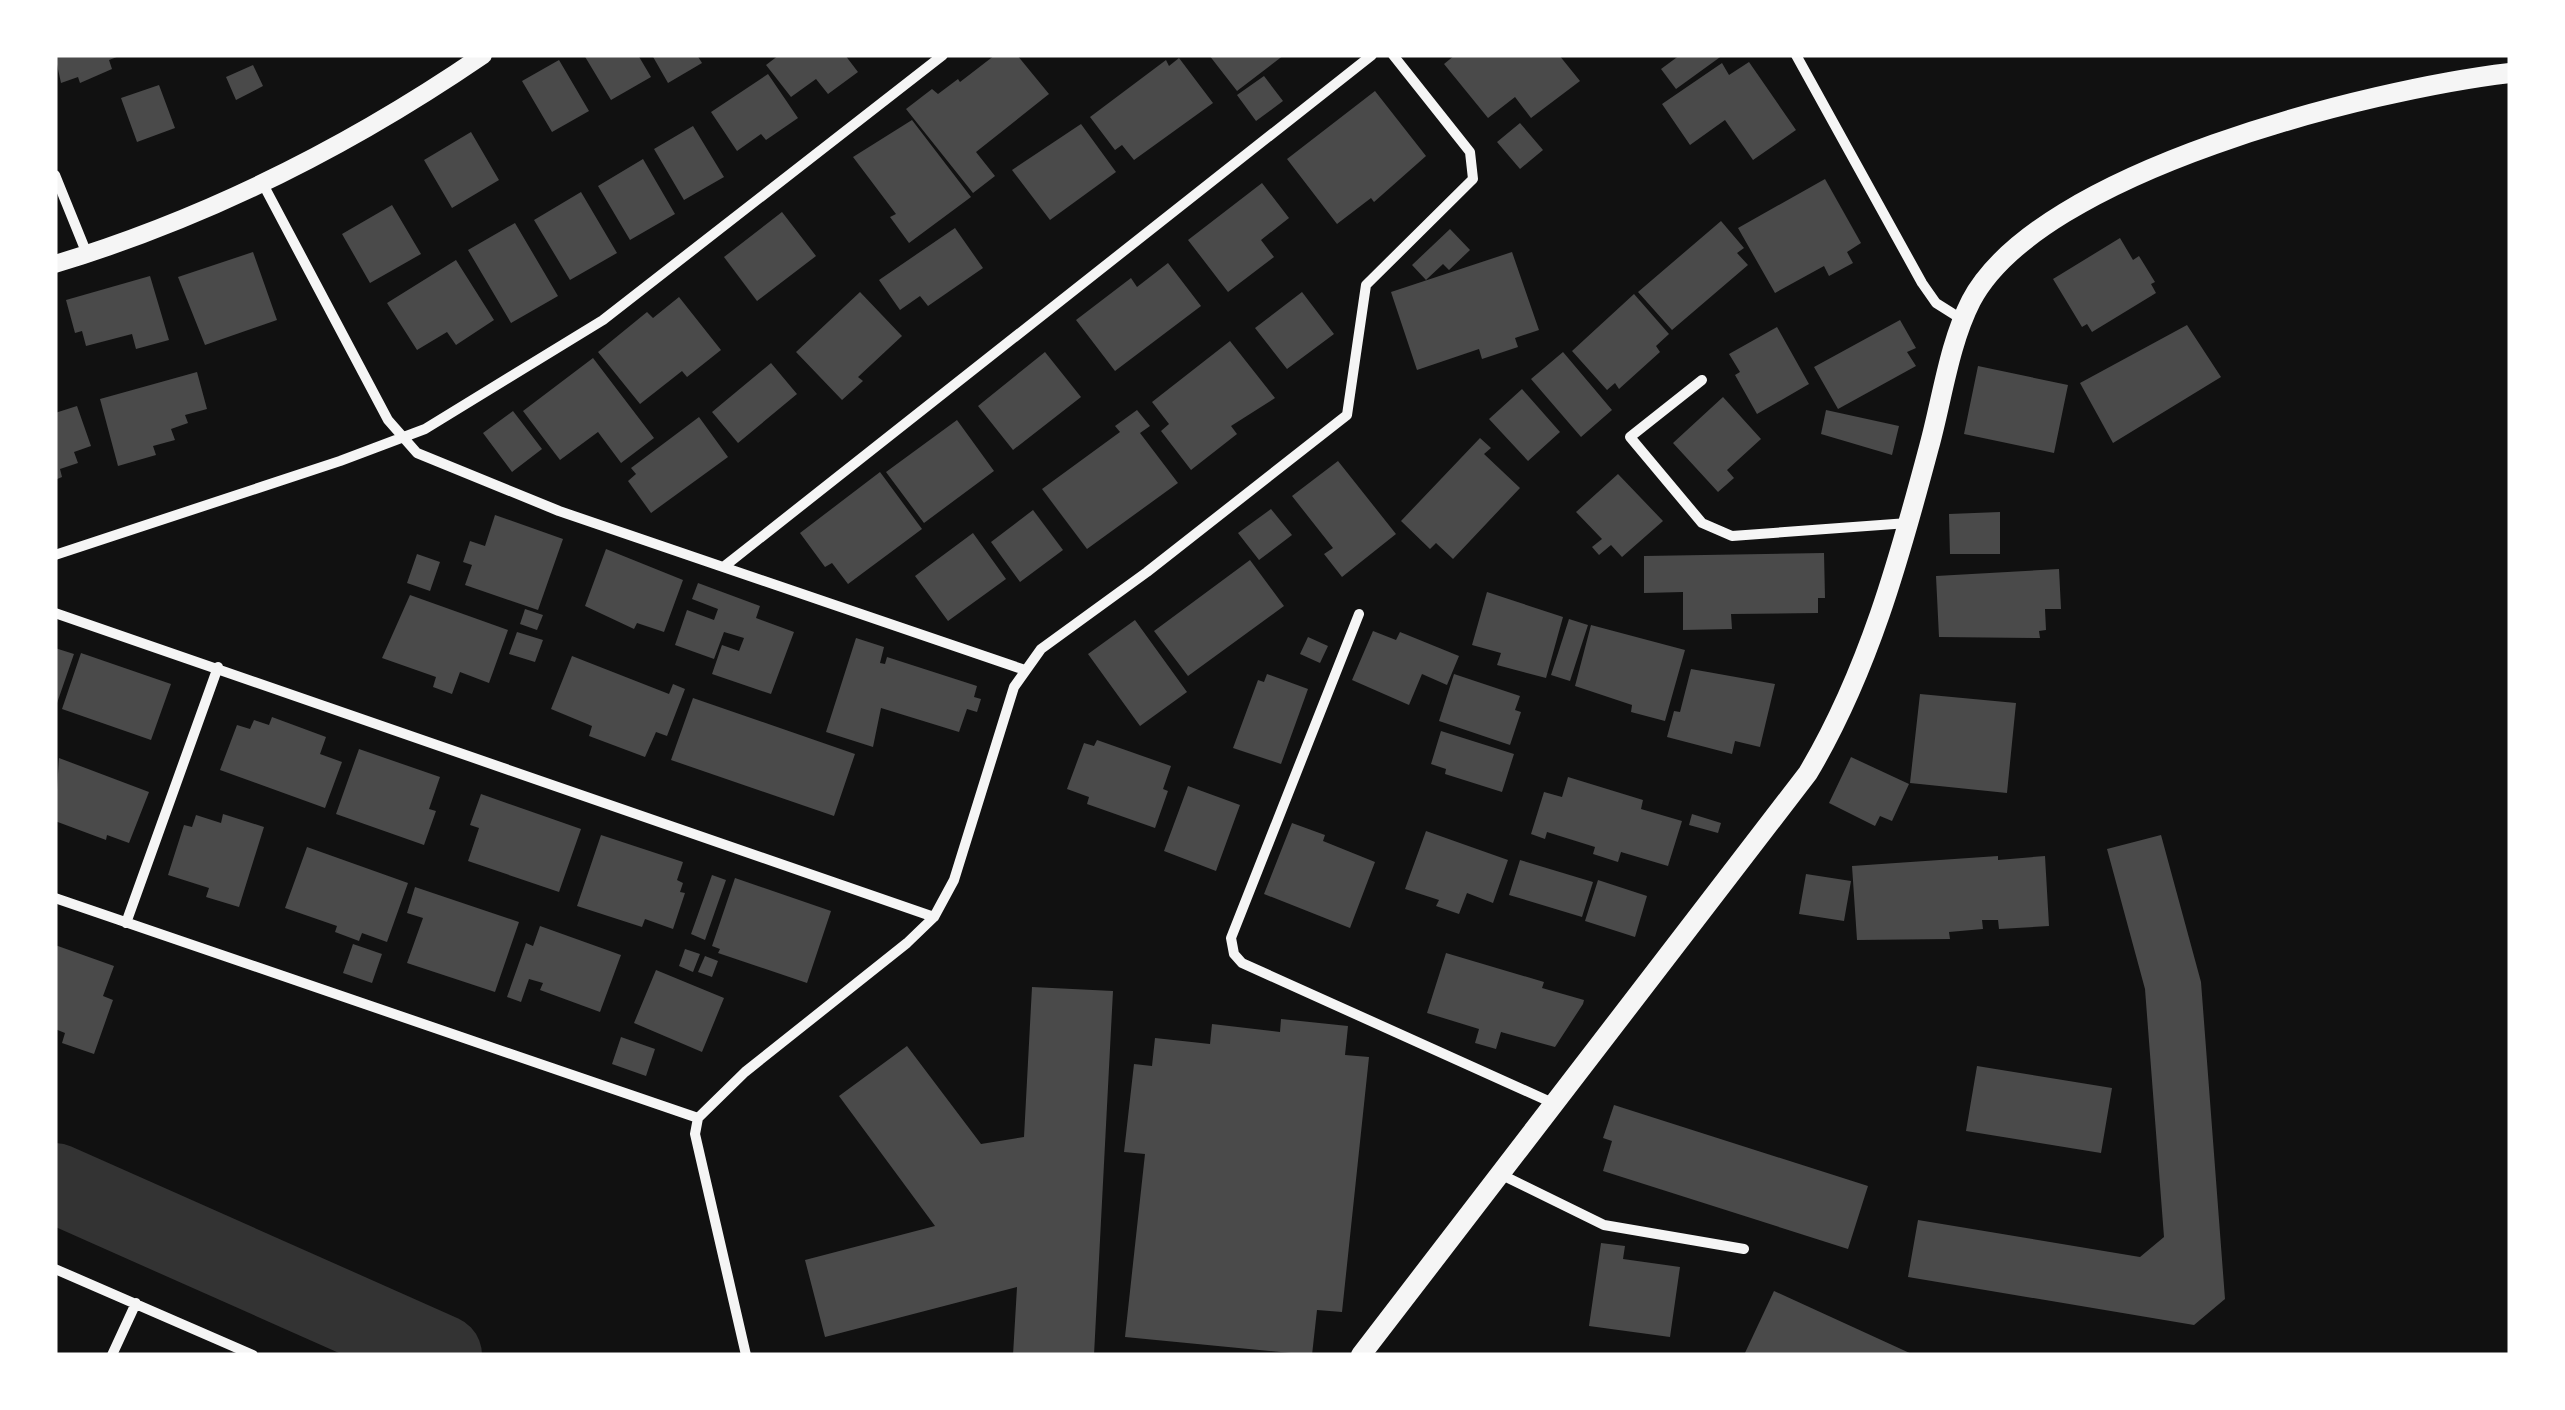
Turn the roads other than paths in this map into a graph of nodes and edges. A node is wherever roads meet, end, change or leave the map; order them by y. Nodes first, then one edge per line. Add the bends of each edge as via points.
1 (483, 55) edge
2 (943, 55) edge
3 (1372, 55) edge
4 (1393, 55) edge
5 (1796, 55) edge
6 (2510, 73) edge
7 (55, 175) edge
8 (264, 186) junction
9 (87, 254) junction
10 (55, 264) edge
11 (1964, 320) junction
12 (1702, 380) dead end
13 (401, 439) junction
14 (1909, 523) junction
15 (55, 555) edge
16 (726, 565) junction
17 (55, 613) edge
18 (1359, 614) dead end
19 (218, 667) junction
20 (1022, 669) junction
21 (55, 898) edge
22 (934, 917) junction
23 (126, 924) junction
24 (1556, 1104) junction
25 (698, 1118) junction
26 (1500, 1174) junction
27 (1744, 1249) dead end
28 (55, 1269) edge
29 (136, 1304) junction
30 (112, 1355) edge
31 (253, 1355) edge
32 (746, 1355) edge
33 (1361, 1355) edge

1 - 8 street via 359,137
2 - 13 street via 603,320
3 - 16 street
4 - 20 street via 1470,152 1473,179 1366,285 1348,415 1072,623
5 - 11 street via 1922,283 1936,303
6 - 11 main road via 2378,94 2282,120 2080,203 2014,248 1971,300
7 - 9 street
8 - 9 street
8 - 13 street
9 - 10 street
11 - 14 main road
12 - 14 street via 1630,438 1702,523 1732,536
13 - 15 street
13 - 16 street via 437,463 542,504
14 - 24 main road via 1891,589 1815,762
16 - 20 street
17 - 19 street
18 - 24 street via 1231,938 1234,954
19 - 22 street
19 - 23 street
20 - 22 street via 954,880
21 - 23 street
22 - 25 street
23 - 25 street
24 - 26 main road
25 - 32 street via 694,1134
26 - 27 street via 1604,1225
26 - 33 main road
28 - 29 street
29 - 30 street
29 - 31 street

